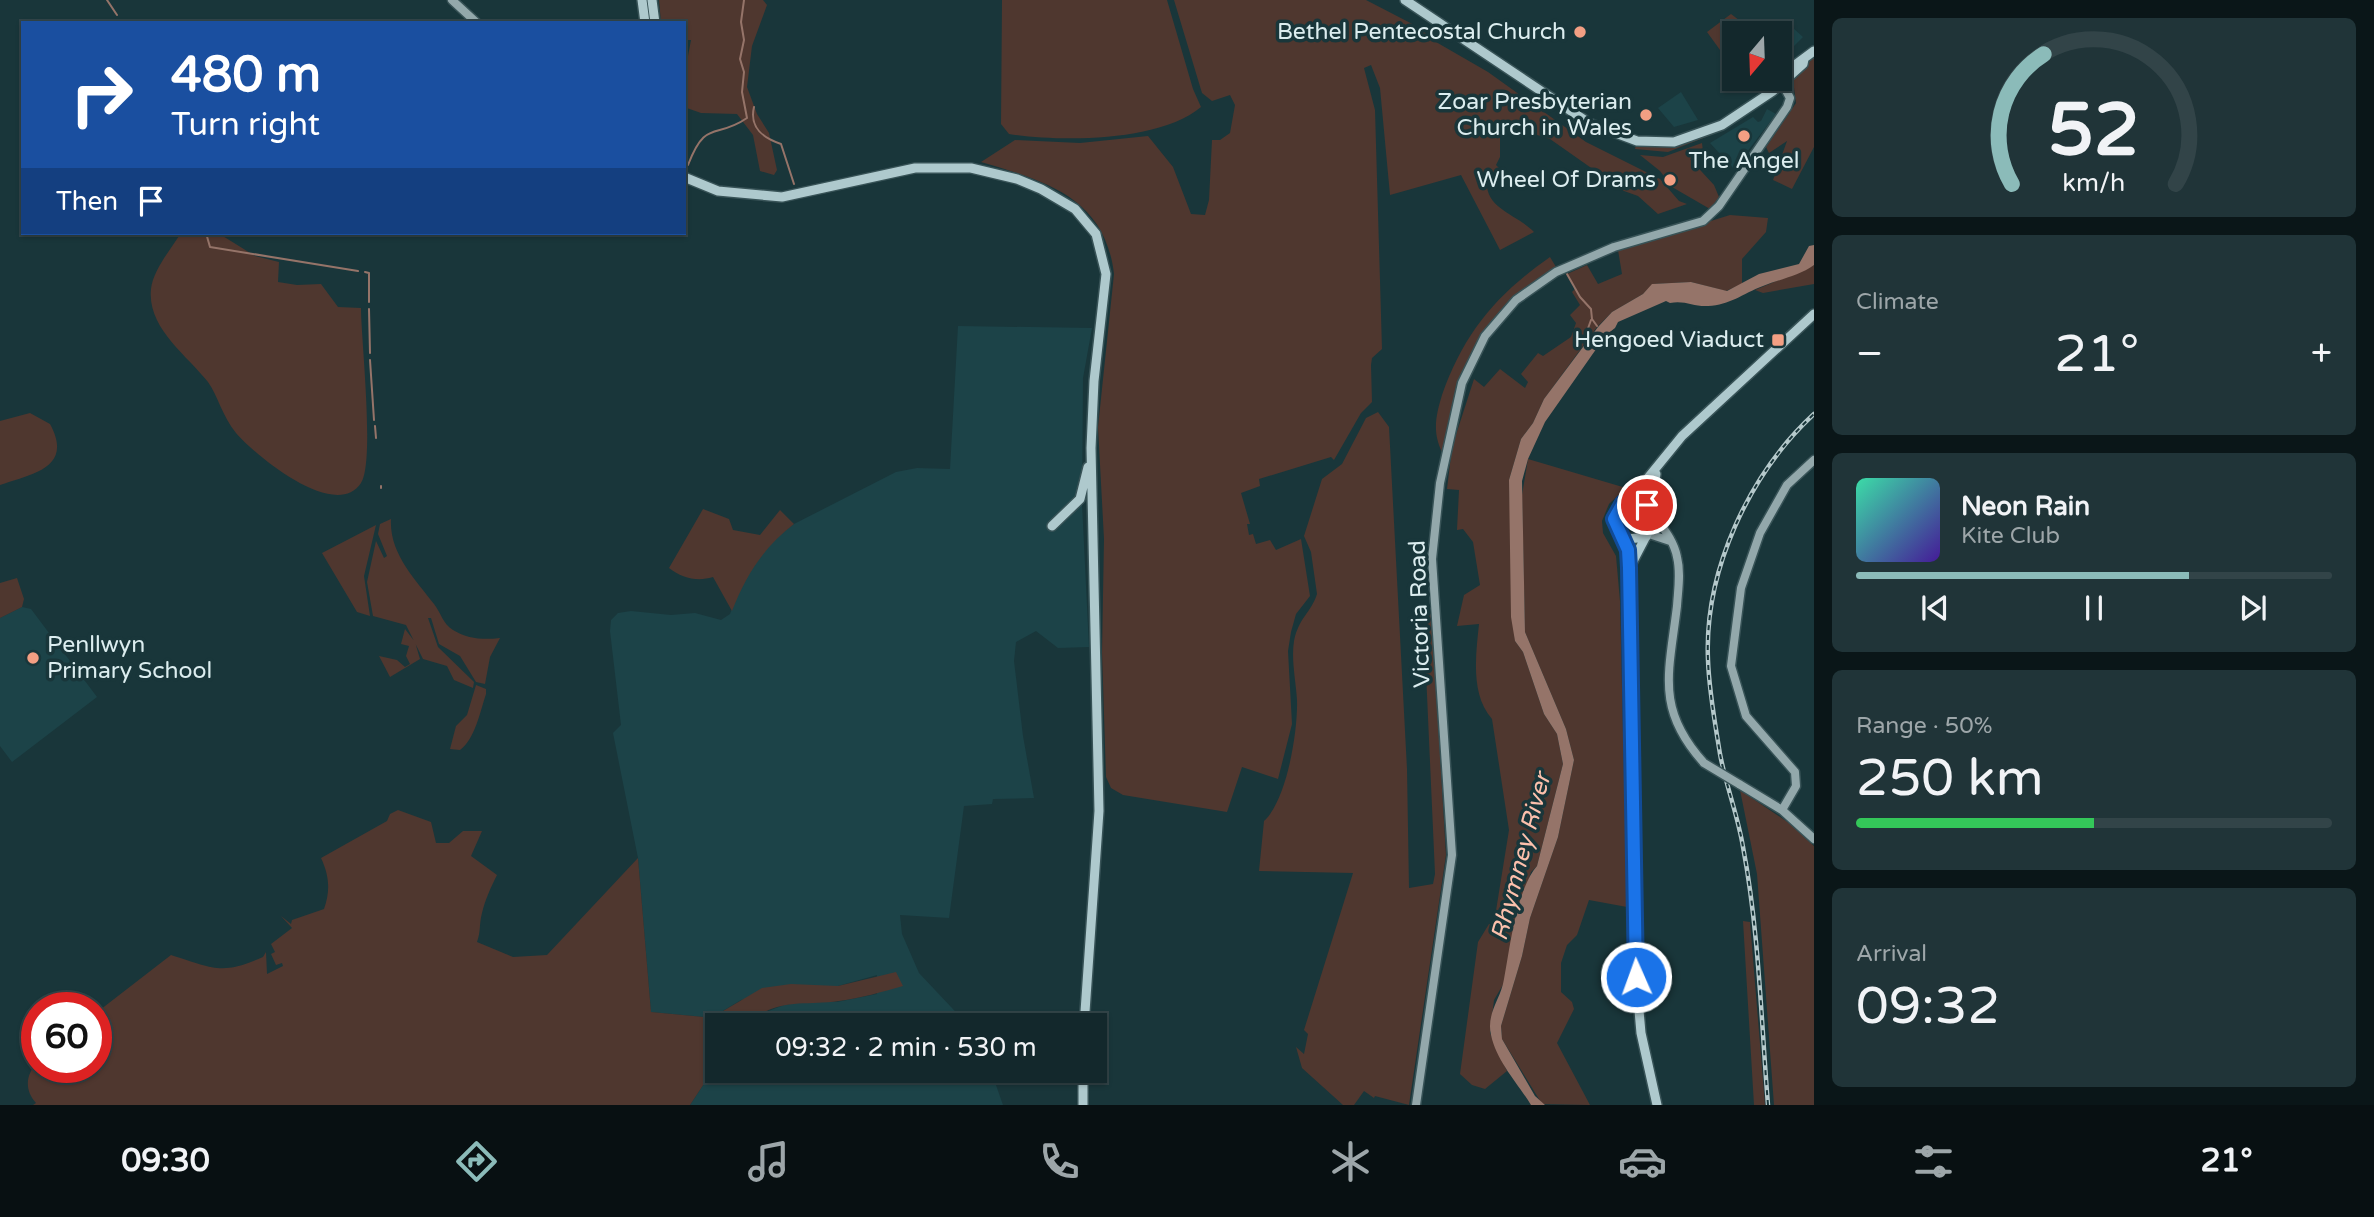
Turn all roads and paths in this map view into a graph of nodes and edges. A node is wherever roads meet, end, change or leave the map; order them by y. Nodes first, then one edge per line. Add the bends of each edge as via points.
1 (452, 0) edge
2 (642, 0) edge
3 (652, 0) edge
4 (1405, 0) edge
5 (475, 21) edge
6 (645, 21) edge
7 (655, 21) edge
8 (1814, 51) edge
9 (1792, 73) edge
10 (1769, 91) edge
11 (1784, 91) edge
12 (686, 178) edge
13 (1814, 314) edge
14 (1814, 322) edge
15 (1780, 348) junction
16 (1091, 448) junction
17 (1814, 460) edge
18 (1658, 469) junction
19 (1629, 501) junction
20 (1653, 512) junction
21 (1052, 526) dead end
22 (1622, 536) junction
23 (1647, 536) junction
24 (1673, 543) junction
25 (1629, 568) junction
26 (1782, 810) junction
27 (1814, 839) edge
28 (1085, 1013) edge
29 (1083, 1083) edge
30 (1083, 1105) edge
31 (1416, 1105) edge
32 (1657, 1105) edge

1 - 5 main road
2 - 6 main road
3 - 7 main road
4 - 10 main road via 1590,123 1623,138 1652,143 1691,138 1738,116
8 - 9 main road
11 - 31 main road, Victoria Road via 1790,98 1787,107 1719,206 1703,221 1614,247 1556,272 1516,300 1485,336 1462,383 1440,483 1432,559 1452,855
12 - 16 main road via 718,191 782,197 915,168 971,168 1017,179 1069,205 1096,234 1105,261
13 - 15 main road
14 - 15 main road
15 - 18 main road via 1682,436
16 - 21 main road via 1080,499
16 - 28 main road via 1099,811
17 - 26 main road via 1787,485 1760,533 1741,588 1731,666 1746,716 1795,772 1796,786
18 - 19 main road
18 - 20 main road via 1651,494
19 - 20 main road via 1642,502
19 - 22 main road via 1615,513 1615,526
20 - 23 main road via 1653,527
20 - 24 main road
22 - 23 main road via 1634,540
22 - 25 main road
23 - 24 main road
23 - 25 main road
24 - 26 main road, bridge via 1679,589 1668,693 1679,733 1704,763
25 - 32 main road via 1636,977 1641,1033
26 - 27 main road
29 - 30 main road

